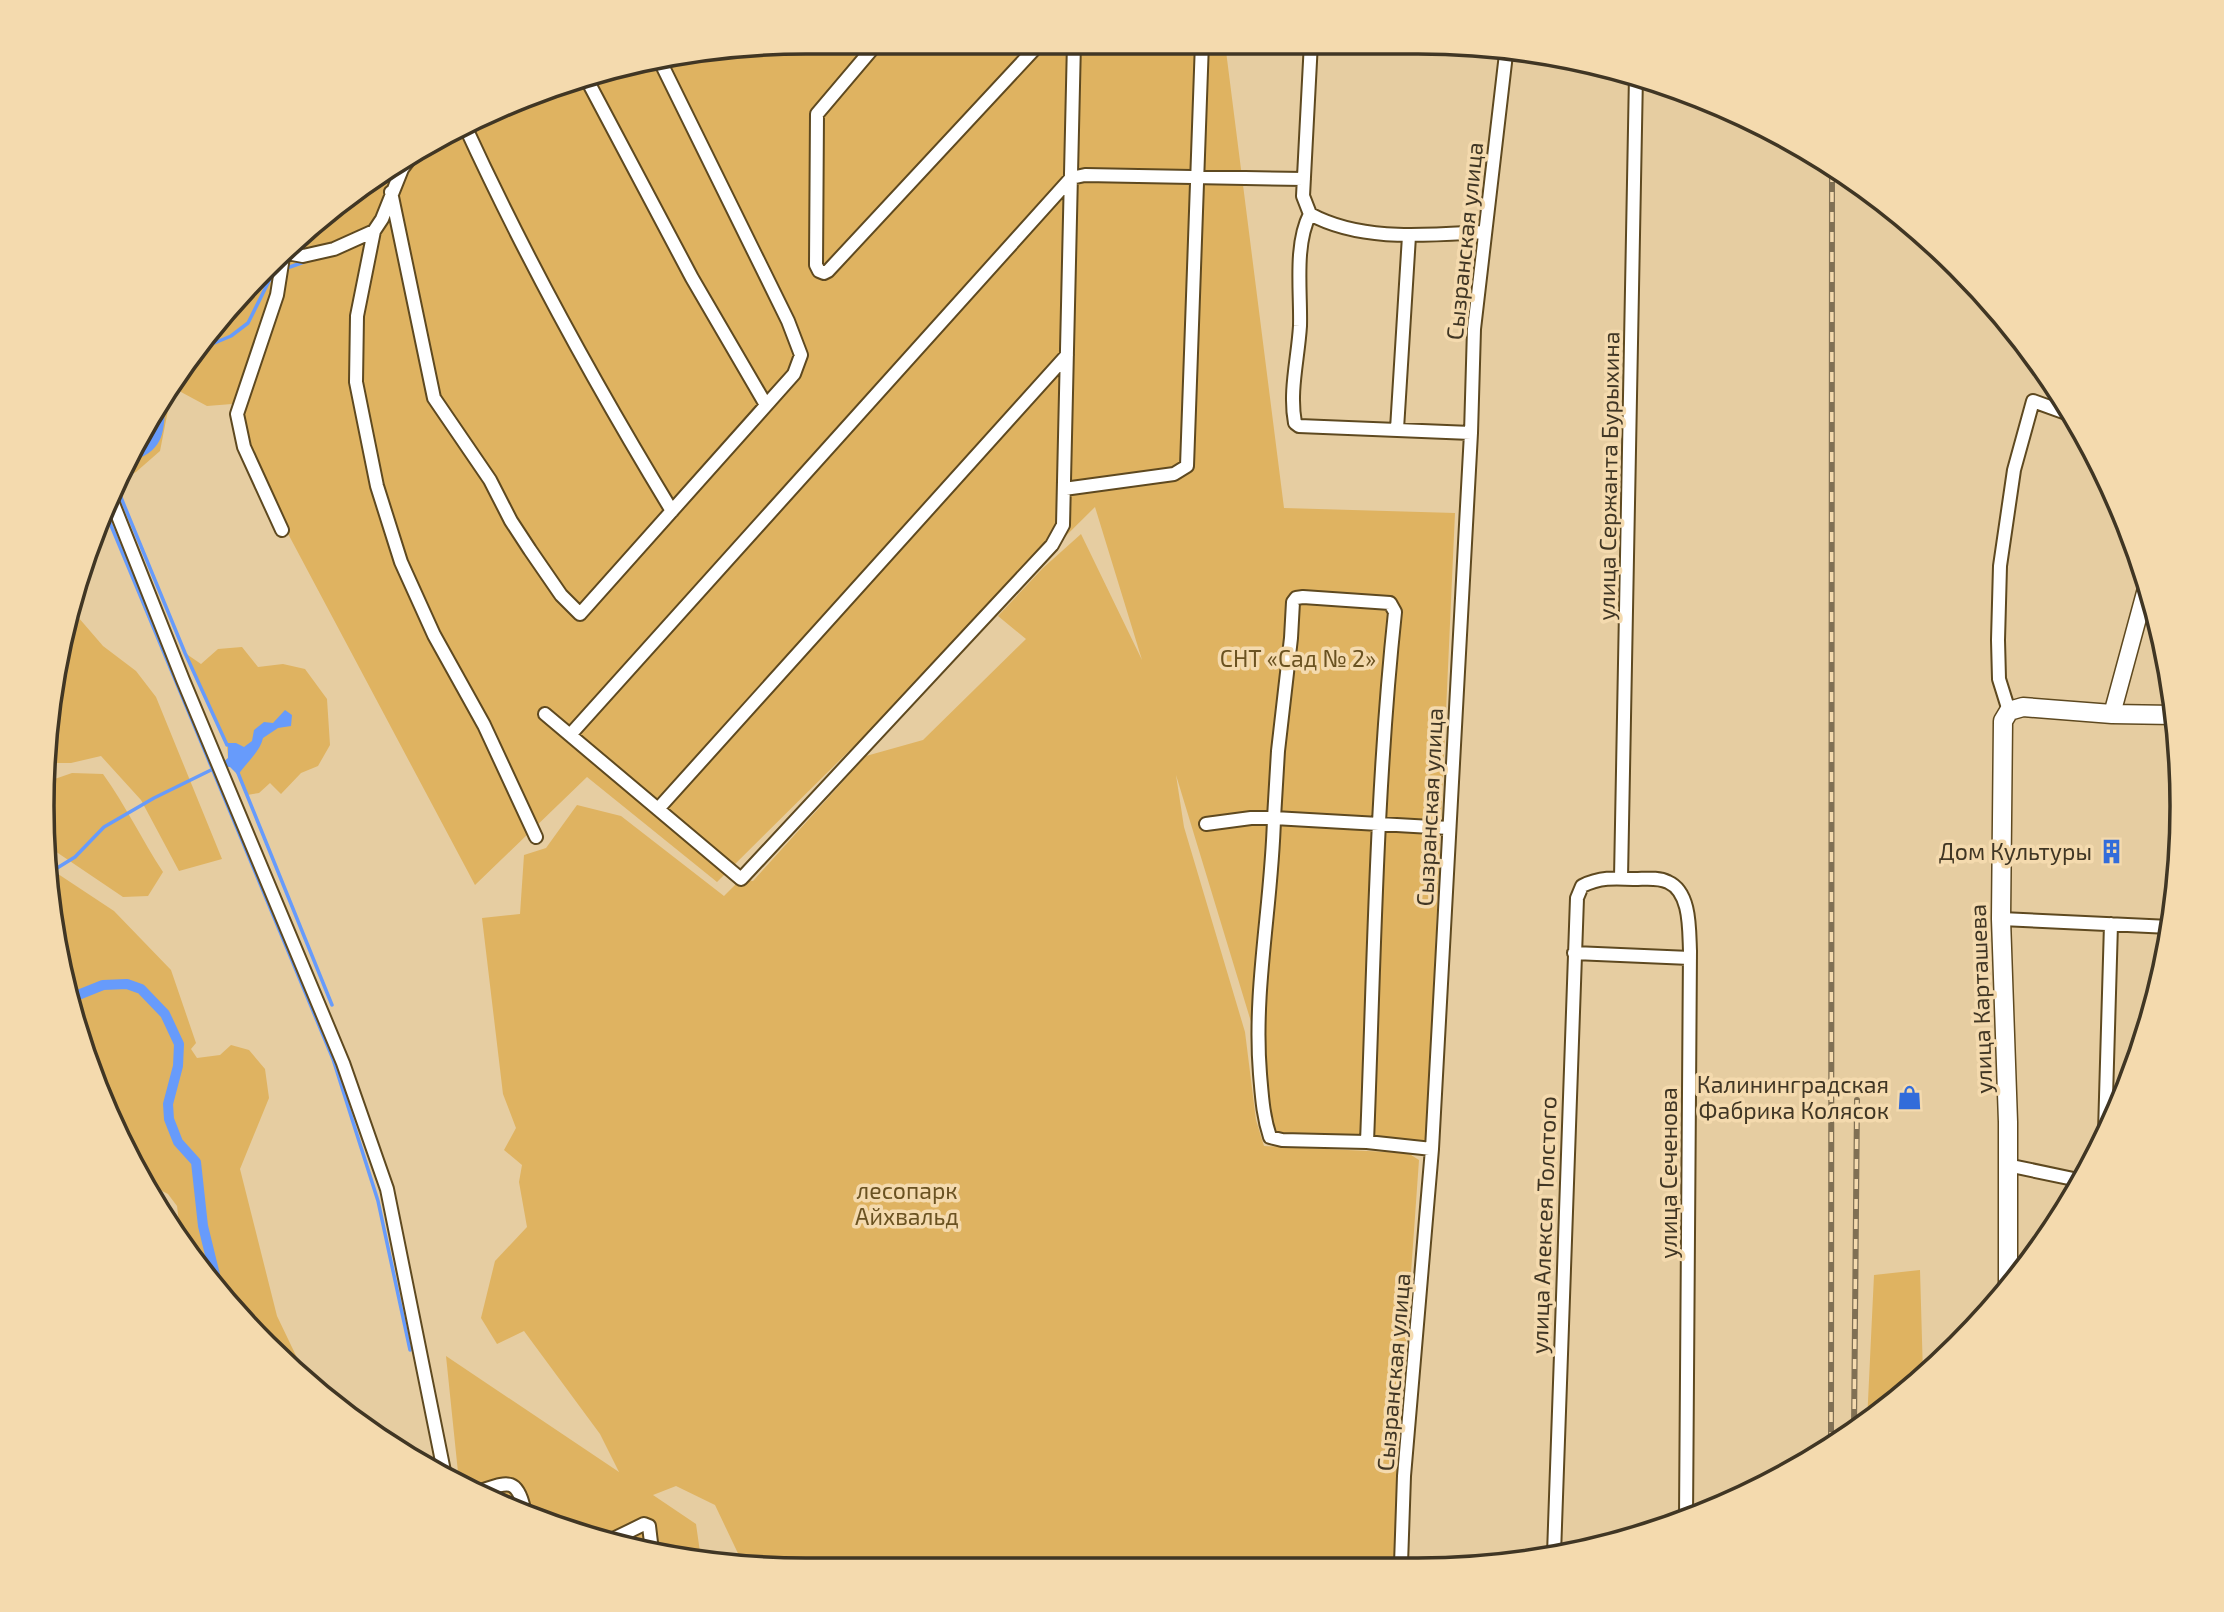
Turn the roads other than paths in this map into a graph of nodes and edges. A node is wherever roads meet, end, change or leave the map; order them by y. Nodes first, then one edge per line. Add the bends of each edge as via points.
1 (868, 54) edge
2 (1030, 54) edge
3 (1074, 54) edge
4 (1202, 54) edge
5 (1310, 54) edge
6 (1505, 60) edge
7 (664, 68) edge
8 (591, 86) edge
9 (1636, 87) edge
10 (469, 135) edge
11 (400, 174) edge
12 (1071, 178) junction
13 (1197, 178) junction
14 (1304, 179) junction
15 (391, 192) junction
16 (1310, 214) junction
17 (374, 231) junction
18 (1483, 232) junction
19 (1409, 236) junction
20 (295, 255) edge
21 (281, 267) edge
22 (1067, 355) junction
23 (766, 405) junction
24 (2056, 409) edge
25 (1397, 429) junction
26 (1471, 433) junction
27 (1064, 489) junction
28 (115, 509) edge
29 (672, 511) junction
30 (282, 530) dead end
31 (2142, 604) edge
32 (2009, 711) junction
33 (545, 714) dead end
34 (2112, 714) junction
35 (2164, 715) edge
36 (570, 735) junction
37 (658, 809) junction
38 (1274, 818) junction
39 (1206, 824) dead end
40 (1380, 825) junction
41 (1449, 828) junction
42 (536, 837) dead end
43 (1621, 878) junction
44 (1577, 898) joint
45 (2001, 919) junction
46 (2110, 924) junction
47 (2159, 926) edge
48 (1574, 953) junction
49 (1690, 958) junction
50 (2106, 1110) edge
51 (1367, 1142) junction
52 (1432, 1149) junction
53 (2007, 1165) junction
54 (2071, 1178) edge
55 (2008, 1272) edge
56 (442, 1464) edge
57 (490, 1487) edge
58 (522, 1502) edge
59 (1686, 1508) edge
60 (623, 1535) edge
61 (651, 1541) edge
62 (1554, 1545) edge
63 (1401, 1558) edge

1 - 2 street via 817,114 816,265 824,273
3 - 12 street
4 - 13 street
5 - 14 street
6 - 18 street, Сызранская улица
7 - 23 street via 801,355 794,374
8 - 23 street via 692,278
9 - 43 street, улица Сержанта Бурыхина
10 - 29 street via 562,322
11 - 15 street
12 - 13 street
12 - 22 street
12 - 36 street
13 - 14 street
13 - 27 street via 1187,466 1174,474
14 - 16 street via 1303,196
15 - 17 street
15 - 29 street via 434,398 561,595 580,614
16 - 19 street via 1331,226
16 - 25 street via 1304,225 1300,276 1292,405 1295,423
17 - 20 street via 334,249
17 - 42 street via 357,316 356,382 377,486 401,562 434,635 484,725
18 - 19 street
18 - 26 street, Сызранская улица
19 - 25 street
21 - 30 street via 277,295 237,414 244,447
22 - 27 street
22 - 37 street
23 - 29 street
24 - 32 street via 2033,401 2014,470 2000,566 1998,640 1999,679
25 - 26 street
26 - 41 street, Сызранская улица
27 - 37 street via 1063,525 1052,545 741,879
28 - 56 street via 343,1063 387,1189
31 - 34 street
32 - 34 main road via 2023,707
32 - 45 main road, улица Карташева via 2003,721
33 - 36 street
34 - 35 main road
36 - 37 street
38 - 39 street
38 - 40 street
38 - 40 street via 1293,602 1303,597 1385,602 1393,605 1395,612 1382,737
38 - 51 street via 1259,1016 1263,1118 1270,1137 1282,1140
40 - 41 street
40 - 51 street
41 - 52 street, Сызранская улица
43 - 44 street, улица Сеченова via 1590,882 1582,886
43 - 49 street, улица Сеченова via 1669,882 1680,893 1688,917
44 - 48 street, улица Алексея Толстого
45 - 46 street
45 - 53 main road, улица Карташева
46 - 47 street
46 - 50 street
48 - 49 street
48 - 62 street, улица Алексея Толстого
49 - 59 street, улица Сеченова
51 - 52 street
52 - 63 street, Сызранская улица
53 - 54 street
53 - 55 main road, улица Карташева
57 - 58 street via 511,1484
60 - 61 street via 644,1524 649,1526

